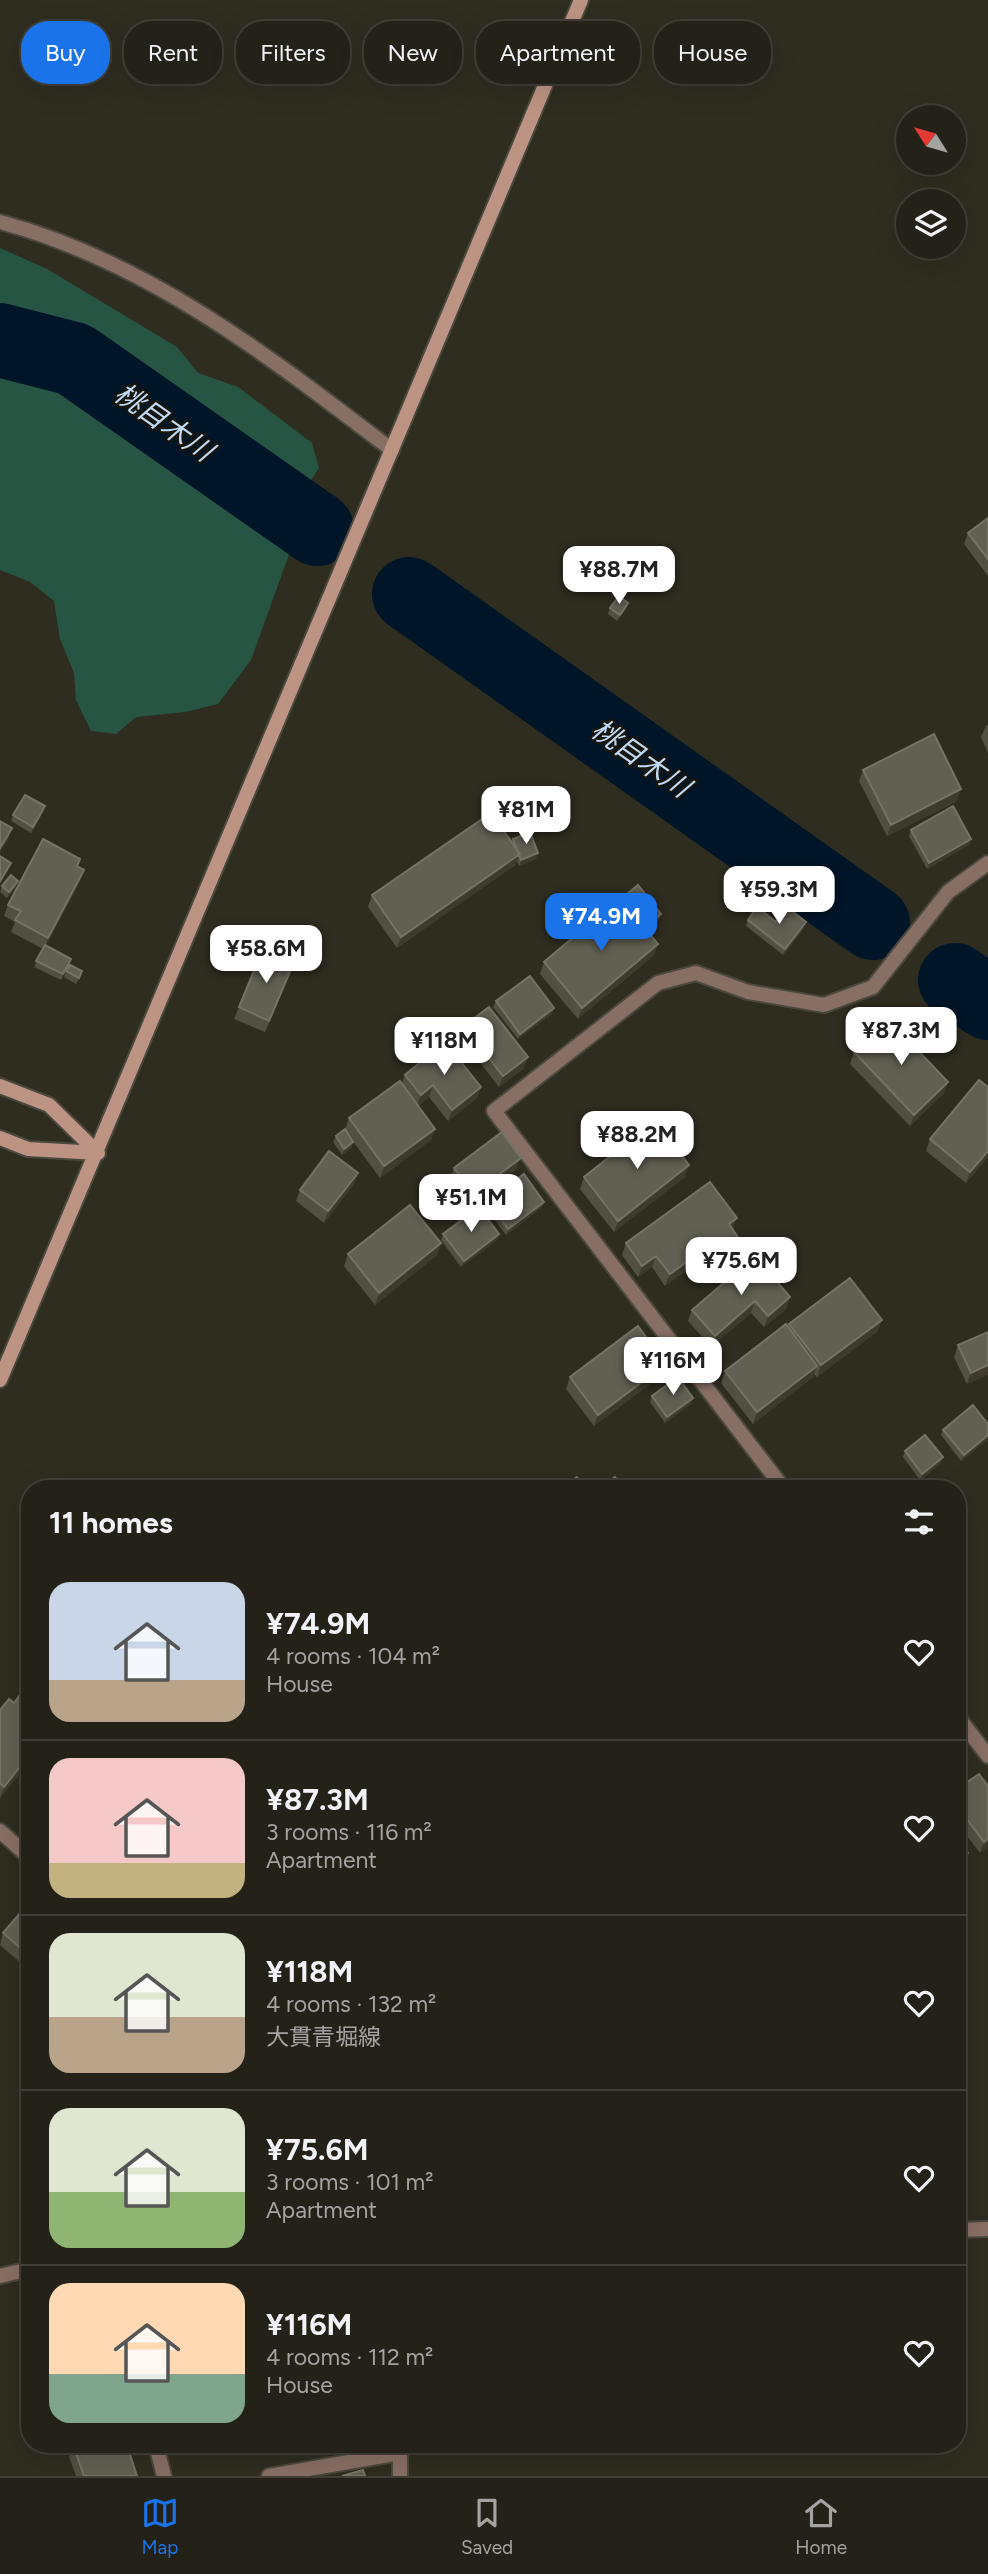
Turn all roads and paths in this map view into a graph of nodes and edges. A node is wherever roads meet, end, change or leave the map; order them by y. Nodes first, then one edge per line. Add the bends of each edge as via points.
1 (581, 0) edge
2 (0, 222) edge
3 (392, 450) junction
4 (988, 863) edge
5 (0, 1086) edge
6 (0, 1138) edge
7 (98, 1153) junction
8 (0, 1380) edge
9 (777, 1480) edge
10 (966, 1728) edge
11 (988, 1756) edge
12 (0, 1831) edge
13 (21, 1850) edge
14 (988, 2229) edge
15 (966, 2230) edge
16 (21, 2271) edge
17 (0, 2276) edge
18 (158, 2453) edge
19 (381, 2453) edge
20 (400, 2453) edge
21 (164, 2476) edge
22 (269, 2476) edge
23 (400, 2476) edge

1 - 3 street
2 - 3 street via 144,278 244,341
3 - 7 street
4 - 9 street via 948,892 873,987 824,1005 748,992 696,973 658,983 494,1111
5 - 7 street via 48,1105
6 - 7 street via 28,1149
7 - 8 street
10 - 11 street
12 - 13 street
14 - 15 street
16 - 17 street
18 - 21 street
19 - 22 street
20 - 23 street

